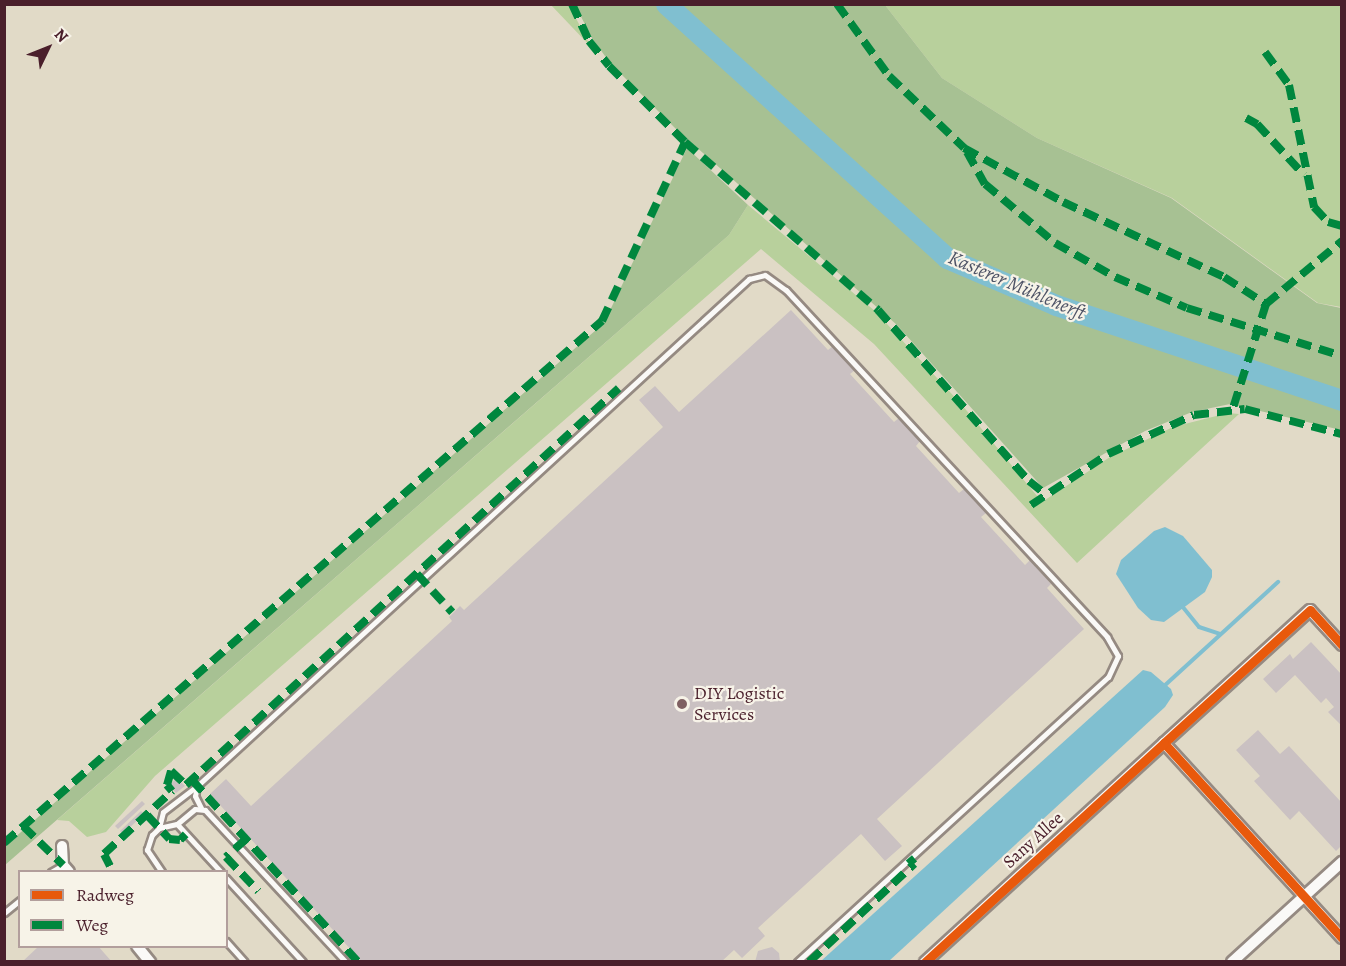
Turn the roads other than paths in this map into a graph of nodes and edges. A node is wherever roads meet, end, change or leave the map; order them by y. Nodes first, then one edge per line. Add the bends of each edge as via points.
1 (1341, 645) edge
2 (1164, 743) junction
3 (197, 786) junction
4 (201, 808) junction
5 (177, 824) junction
6 (159, 828) junction
7 (62, 846) dead end
8 (1341, 862) edge
9 (66, 868) edge
10 (161, 870) edge
11 (219, 870) edge
12 (228, 880) edge
13 (1304, 896) junction
14 (18, 902) edge
15 (4, 914) edge
16 (1341, 938) edge
17 (228, 943) edge
18 (139, 948) edge
19 (150, 962) edge
20 (245, 962) edge
21 (303, 962) edge
22 (346, 962) edge
23 (797, 962) edge
24 (925, 962) edge
25 (1232, 962) edge

1 - 2 street, Sany Allee via 1310,610
2 - 13 street
2 - 24 street, Sany Allee
3 - 4 lane via 195,796
3 - 6 lane via 163,813
3 - 23 lane via 749,279 770,276 1107,637 1118,656 1108,677
4 - 5 lane
4 - 22 lane
5 - 6 lane
5 - 11 lane
6 - 10 lane via 147,850
7 - 9 street
8 - 13 street
12 - 21 lane
13 - 16 street
13 - 25 street
14 - 15 lane
17 - 20 lane
18 - 19 street

